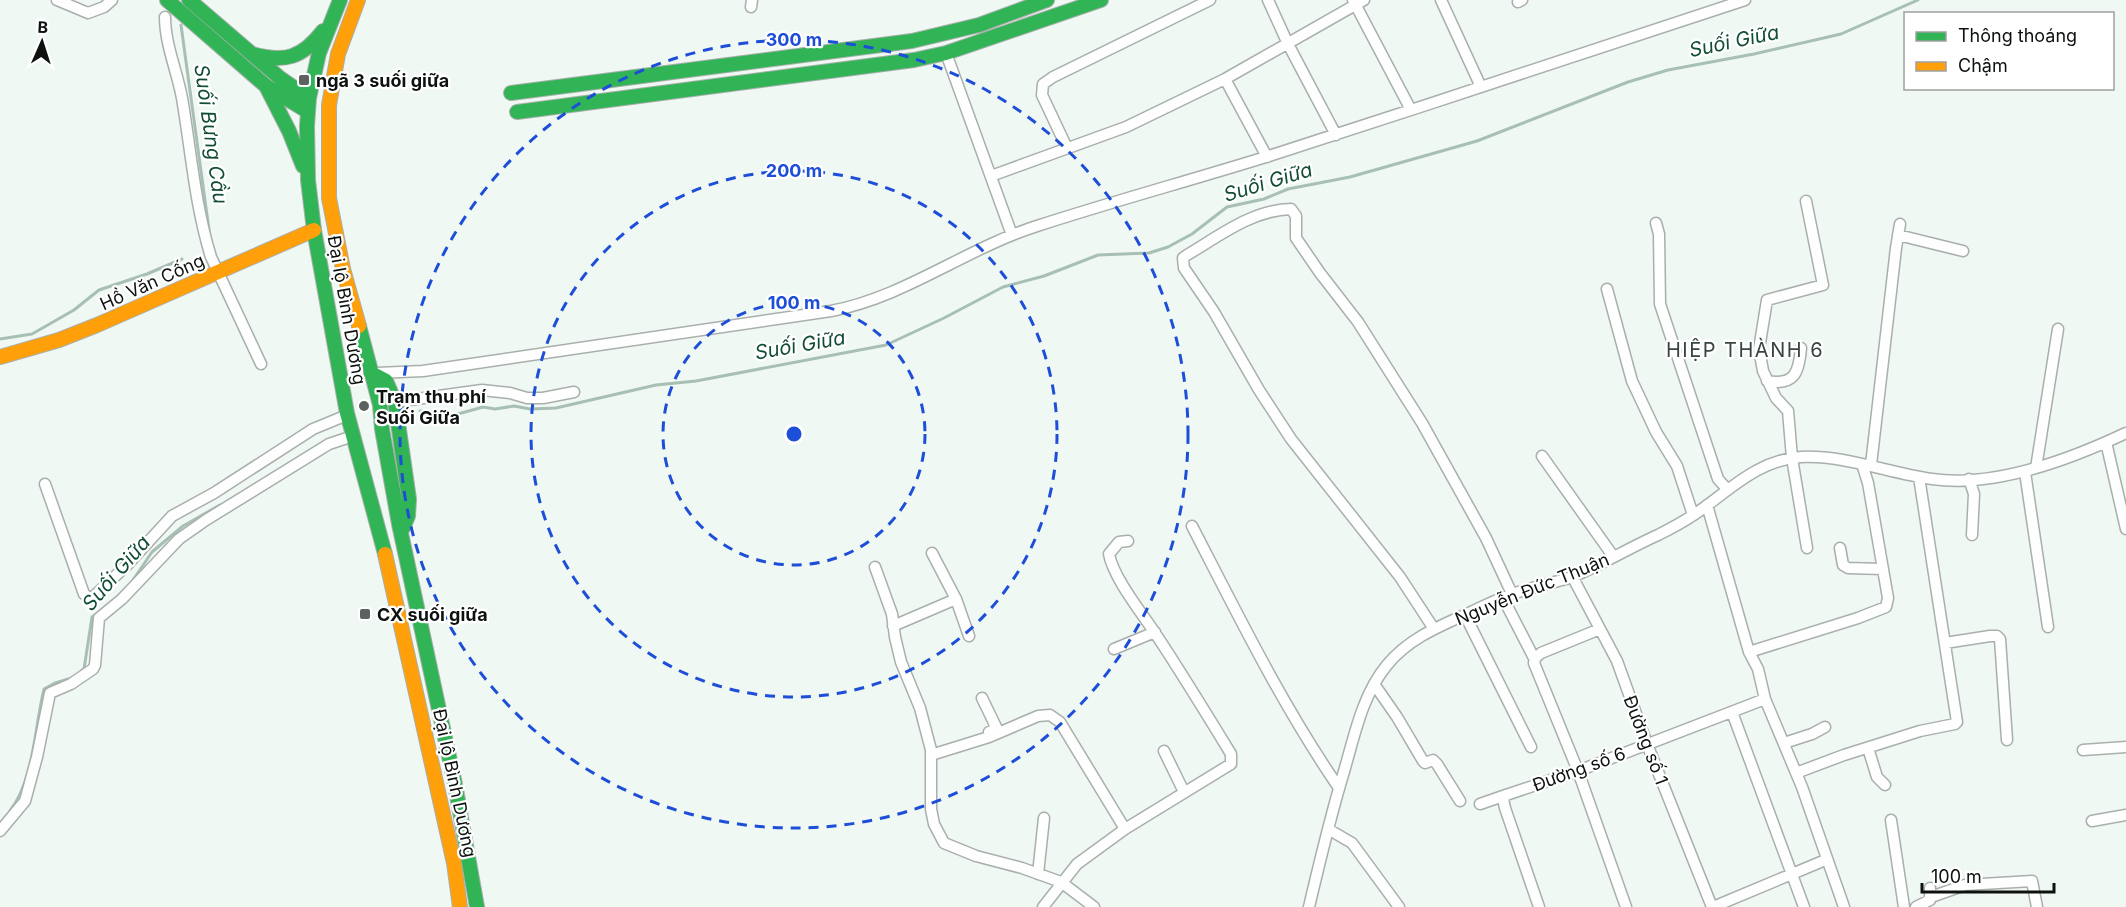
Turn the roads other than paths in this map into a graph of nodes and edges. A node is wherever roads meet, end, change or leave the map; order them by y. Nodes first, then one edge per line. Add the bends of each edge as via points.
1 (57, 0) edge
2 (112, 0) edge
3 (167, 0) edge
4 (189, 0) edge
5 (358, 0) edge
6 (1047, 0) edge
7 (1101, 0) edge
8 (1210, 0) edge
9 (1268, 0) edge
10 (1441, 0) edge
11 (1745, 0) edge
12 (1357, 2) edge
13 (338, 6) edge
14 (165, 17) dead end
15 (1288, 44) junction
16 (946, 53) junction
17 (252, 54) junction
18 (1225, 79) junction
19 (266, 86) junction
20 (1481, 87) junction
21 (511, 93) dead end
22 (308, 105) junction
23 (1411, 110) junction
24 (329, 112) junction
25 (517, 112) dead end
26 (1336, 135) junction
27 (1067, 148) junction
28 (1267, 157) junction
29 (991, 176) junction
30 (308, 180) junction
31 (1806, 201) dead end
32 (334, 222) junction
33 (1656, 223) dead end
34 (314, 230) junction
35 (1012, 235) junction
36 (1963, 251) dead end
37 (218, 272) junction
38 (1607, 289) dead end
39 (2058, 329) dead end
40 (1801, 348) dead end
41 (0, 357) edge
42 (261, 364) dead end
43 (371, 373) junction
44 (1767, 381) junction
45 (573, 392) dead end
46 (395, 402) junction
47 (343, 416) junction
48 (2126, 433) edge
49 (349, 438) junction
50 (2106, 442) junction
51 (1542, 456) dead end
52 (1792, 458) junction
53 (1867, 464) junction
54 (2030, 470) junction
55 (1919, 477) junction
56 (1969, 479) junction
57 (45, 484) dead end
58 (1727, 489) junction
59 (1707, 505) junction
60 (1693, 515) junction
61 (1192, 526) dead end
62 (2126, 529) edge
63 (402, 533) junction
64 (1972, 535) dead end
65 (1128, 541) dead end
66 (1807, 548) dead end
67 (1840, 548) dead end
68 (932, 553) dead end
69 (1613, 556) junction
70 (129, 566) junction
71 (875, 567) dead end
72 (1882, 569) junction
73 (142, 576) junction
74 (1572, 576) junction
75 (1508, 596) junction
76 (956, 599) junction
77 (1464, 615) junction
78 (893, 626) junction
79 (2048, 627) dead end
80 (1434, 628) junction
81 (1600, 629) junction
82 (1155, 632) junction
83 (969, 636) dead end
84 (1945, 643) junction
85 (1114, 649) dead end
86 (1749, 652) junction
87 (1534, 660) junction
88 (1374, 684) junction
89 (981, 698) dead end
90 (1766, 699) junction
91 (1732, 712) junction
92 (1825, 727) dead end
93 (2007, 740) dead end
94 (1784, 743) junction
95 (1647, 744) junction
96 (1531, 747) dead end
97 (2126, 747) edge
98 (1868, 748) junction
99 (2083, 750) dead end
100 (1164, 751) dead end
101 (931, 753) junction
102 (1578, 771) junction
103 (1796, 773) junction
104 (1885, 785) dead end
105 (1339, 788) junction
106 (1184, 792) junction
107 (1506, 795) junction
108 (1461, 801) dead end
109 (1480, 804) dead end
110 (2126, 815) edge
111 (1044, 818) dead end
112 (1891, 820) dead end
113 (2092, 822) dead end
114 (1125, 829) junction
115 (1328, 829) junction
116 (0, 831) edge
117 (1828, 861) junction
118 (1038, 874) junction
119 (1791, 874) junction
120 (1061, 882) junction
121 (460, 907) edge
122 (477, 907) edge
123 (1043, 907) edge
124 (1094, 907) edge
125 (1309, 907) edge
126 (1399, 907) edge
127 (1539, 907) edge
128 (1626, 907) edge
129 (1713, 907) edge
130 (1804, 907) edge
131 (1844, 907) edge
132 (1904, 907) edge
133 (1916, 907) edge
134 (2037, 907) edge

1 - 2 street via 88,13
3 - 19 main road
4 - 17 main road
5 - 24 main road, Đại lộ Bình Dương via 338,54
6 - 21 main road via 979,25 912,41
7 - 16 main road
8 - 27 street via 1043,84 1042,95
9 - 15 street
10 - 20 street
11 - 20 street
12 - 15 street
12 - 23 street
13 - 17 main road via 321,34 297,55 272,60
13 - 22 main road, Đại lộ Bình Dương via 319,53
14 - 37 street via 182,97 199,212
15 - 18 street
15 - 26 street
16 - 25 main road
16 - 29 street
17 - 22 main road
18 - 27 street via 1126,127
18 - 28 street
19 - 22 main road
19 - 30 main road
20 - 23 street
22 - 24 main road
22 - 30 main road, Đại lộ Bình Dương
23 - 26 street
24 - 32 main road, Đại lộ Bình Dương via 329,198
26 - 28 street
27 - 29 street
28 - 35 street
29 - 35 street
30 - 34 main road, Đại lộ Bình Dương
31 - 44 street via 1823,285 1765,302 1759,349
32 - 34 main road, Hồ Văn Cống
32 - 43 main road, Đại lộ Bình Dương
33 - 58 street via 1660,303 1718,479
34 - 37 main road, Hồ Văn Cống
34 - 47 main road, Đại lộ Bình Dương
35 - 43 street via 897,291 844,308 423,371
36 - 53 street via 1899,230
37 - 41 main road, Hồ Văn Cống via 88,329
37 - 42 street
38 - 60 street via 1632,381 1677,466
39 - 54 street
40 - 44 street via 1798,372 1793,377 1779,383
43 - 46 main road via 386,381
43 - 63 main road, Đại lộ Bình Dương
44 - 52 street via 1788,411
45 - 46 street via 527,398 482,390
46 - 63 main road via 409,499
47 - 49 main road, Đại lộ Bình Dương
47 - 70 street via 313,429 172,516
48 - 50 street, Nguyễn Đức Thuận
49 - 73 street via 329,444 206,519 179,539
49 - 121 main road, Đại lộ Bình Dương via 393,586 454,863
50 - 54 street, Nguyễn Đức Thuận
50 - 62 street
51 - 69 street
52 - 53 street, Nguyễn Đức Thuận
52 - 58 street, Nguyễn Đức Thuận via 1759,468
52 - 66 street
53 - 55 street, Nguyễn Đức Thuận
53 - 72 street
54 - 56 street, Nguyễn Đức Thuận
54 - 79 street
55 - 56 street, Nguyễn Đức Thuận
55 - 84 street
56 - 64 street via 1974,494
57 - 70 street via 88,598
58 - 59 street, Nguyễn Đức Thuận
59 - 60 street, Nguyễn Đức Thuận
59 - 86 street
60 - 69 street, Nguyễn Đức Thuận
61 - 105 street via 1258,655
63 - 122 main road, Đại lộ Bình Dương via 451,762
65 - 82 street via 1114,548 1109,554 1110,561
67 - 72 street via 1843,565 1848,568
68 - 76 street
69 - 74 street, Nguyễn Đức Thuận
70 - 73 street
71 - 78 street
72 - 86 street via 1886,607
73 - 116 street via 99,618 93,669 50,693 25,801
74 - 75 street, Nguyễn Đức Thuận
74 - 81 street, Đường số 1
75 - 77 street, Nguyễn Đức Thuận
75 - 80 street via 1486,538 1422,423 1358,322 1296,238 1294,211 1279,210 1229,228 1183,258 1184,268 1291,439 1394,569
75 - 87 street
76 - 78 street
76 - 83 street
77 - 80 street, Nguyễn Đức Thuận
77 - 96 street
78 - 101 street
80 - 88 street, Nguyễn Đức Thuận via 1412,641
81 - 87 street via 1541,653
81 - 95 street, Đường số 1 via 1617,661
82 - 85 street
82 - 106 street via 1231,754 1231,764
84 - 93 street via 1990,636 2000,639
84 - 98 street via 1957,722
86 - 90 street
87 - 102 street
88 - 105 street, Nguyễn Đức Thuận via 1358,720
88 - 108 street via 1423,761 1433,760
89 - 101 street via 997,729
90 - 91 street, Đường số 6
90 - 94 street
91 - 95 street, Đường số 6
91 - 119 street
92 - 94 street
94 - 103 street
95 - 102 street, Đường số 6
95 - 129 street, Đường số 1
97 - 99 street
98 - 103 street
98 - 104 street via 1877,777
100 - 106 street
101 - 114 street via 1050,715 1060,722
101 - 118 street via 931,809 944,843
102 - 107 street, Đường số 6
102 - 128 street
103 - 117 street
105 - 115 street, Nguyễn Đức Thuận
106 - 114 street
107 - 109 street, Đường số 6
107 - 127 street via 1505,808
110 - 113 street
111 - 118 street
112 - 132 street
114 - 120 street via 1077,864
115 - 125 street, Nguyễn Đức Thuận
115 - 126 street via 1352,843
117 - 119 street
117 - 131 street
118 - 120 street
119 - 129 street
119 - 130 street
120 - 123 street
120 - 124 street
133 - 134 street via 1930,900 1931,892 1965,885 2032,881

